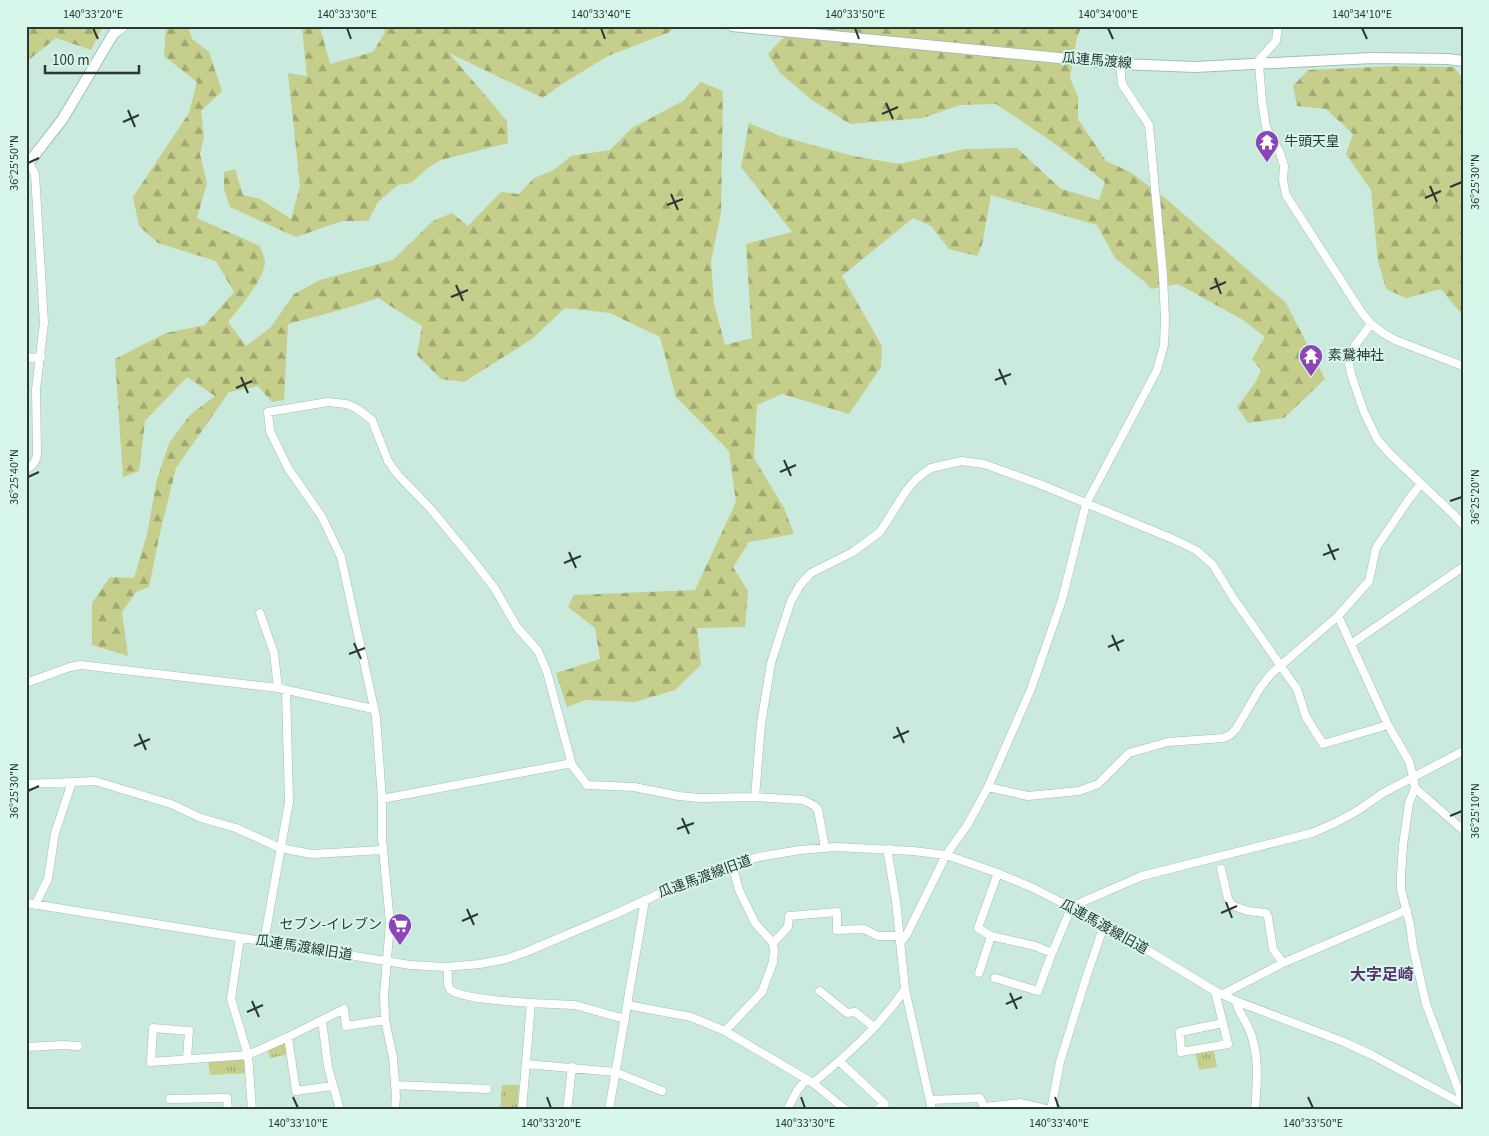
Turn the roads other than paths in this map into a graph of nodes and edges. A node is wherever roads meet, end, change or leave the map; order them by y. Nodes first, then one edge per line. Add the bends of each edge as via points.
1 (125, 26) edge
2 (732, 26) edge
3 (1278, 26) edge
4 (116, 30) edge
5 (1463, 61) edge
6 (1120, 64) junction
7 (1259, 65) junction
8 (28, 165) edge
9 (1371, 324) junction
10 (41, 357) junction
11 (26, 358) edge
12 (1463, 366) edge
13 (26, 469) edge
14 (1422, 484) junction
15 (1086, 504) junction
16 (1463, 525) edge
17 (1463, 568) edge
18 (260, 613) dead end
19 (1338, 616) junction
20 (1351, 644) junction
21 (1280, 665) junction
22 (26, 683) edge
23 (282, 689) junction
24 (373, 709) junction
25 (1388, 725) junction
26 (1463, 751) edge
27 (572, 764) junction
28 (1413, 776) junction
29 (72, 782) junction
30 (26, 784) edge
31 (988, 787) junction
32 (1415, 788) junction
33 (755, 797) junction
34 (382, 799) junction
35 (1463, 830) edge
36 (280, 848) junction
37 (825, 848) junction
38 (889, 849) junction
39 (383, 850) junction
40 (946, 855) junction
41 (732, 864) junction
42 (1221, 869) dead end
43 (998, 873) junction
44 (645, 900) junction
45 (30, 904) edge
46 (1071, 908) junction
47 (1407, 910) junction
48 (1106, 925) junction
49 (991, 936) junction
50 (240, 938) junction
51 (899, 940) junction
52 (264, 942) junction
53 (773, 943) junction
54 (1052, 953) junction
55 (386, 961) junction
56 (1283, 963) junction
57 (448, 967) junction
58 (978, 973) dead end
59 (995, 978) dead end
60 (905, 989) junction
61 (820, 991) dead end
62 (1219, 993) junction
63 (1236, 1001) junction
64 (532, 1004) junction
65 (627, 1005) junction
66 (625, 1019) junction
67 (385, 1020) junction
68 (322, 1021) junction
69 (1223, 1023) junction
70 (874, 1027) junction
71 (725, 1030) junction
72 (288, 1037) junction
73 (78, 1046) dead end
74 (26, 1047) edge
75 (248, 1055) junction
76 (187, 1059) junction
77 (839, 1061) junction
78 (526, 1064) junction
79 (572, 1067) junction
80 (615, 1072) junction
81 (809, 1081) junction
82 (395, 1085) junction
83 (332, 1086) junction
84 (487, 1088) dead end
85 (662, 1091) dead end
86 (170, 1100) dead end
87 (930, 1100) junction
88 (1463, 1104) edge
89 (228, 1110) edge
90 (252, 1110) edge
91 (340, 1110) edge
92 (395, 1110) edge
93 (522, 1110) edge
94 (567, 1110) edge
95 (608, 1110) edge
96 (787, 1110) edge
97 (846, 1110) edge
98 (877, 1110) edge
99 (932, 1110) edge
100 (1050, 1110) edge
101 (1255, 1110) edge
102 (1457, 1110) edge

1 - 4 street
2 - 6 main road, 瓜連馬渡線
3 - 7 street via 1276,41 1259,60
4 - 8 main road via 62,120
5 - 7 main road, 瓜連馬渡線 via 1372,58
6 - 7 main road, 瓜連馬渡線
6 - 15 street via 1122,84 1149,125 1163,275 1164,345 1157,370
7 - 9 street via 1266,127 1284,166 1286,196
8 - 10 street via 35,174 43,313
9 - 12 street via 1396,340
9 - 14 street via 1348,358 1351,374 1377,438
10 - 11 street
10 - 13 street via 36,389 37,455 36,462
14 - 16 street
14 - 19 street via 1376,548 1369,581
15 - 21 street via 1196,550 1214,566
15 - 31 street via 1062,600 1031,689
15 - 33 street via 984,464 940,465 916,479 880,532 863,546 811,573 791,601 771,663 761,724
17 - 20 street
18 - 23 street
19 - 20 street
19 - 21 street
20 - 25 street
21 - 25 street via 1297,689 1306,717 1323,744
21 - 31 street via 1260,688 1230,735 1211,740 1168,742 1129,753 1098,784 1079,791 1028,796
22 - 23 street via 81,665
23 - 24 street
23 - 36 street via 289,802
24 - 27 street via 341,557 322,517 288,468 270,431 268,412 328,402 356,408 372,420 388,461 398,476 430,508 476,564 517,626 538,651 547,672
24 - 34 street
25 - 28 street via 1409,761
26 - 28 street
27 - 33 street via 587,785 634,787 700,798
27 - 34 street
28 - 32 street
28 - 46 street via 1383,792 1357,812 1312,833 1142,876
29 - 30 street
29 - 36 street via 95,781 171,804
29 - 45 street via 55,833 48,879
31 - 40 street
32 - 35 street
32 - 47 street via 1409,803 1400,875
33 - 37 street via 803,800 815,806 820,816
34 - 39 street
36 - 39 street via 312,854
36 - 52 street
37 - 38 street, 瓜連馬渡線旧道
37 - 41 street, 瓜連馬渡線旧道
38 - 40 street, 瓜連馬渡線旧道
38 - 51 street
39 - 55 street via 390,923
40 - 43 street, 瓜連馬渡線旧道
40 - 51 street via 906,936
41 - 44 street, 瓜連馬渡線旧道
41 - 53 street via 739,890 755,923
42 - 56 street via 1231,905 1266,913 1274,948
43 - 46 street, 瓜連馬渡線旧道
43 - 49 street via 978,928
44 - 57 street, 瓜連馬渡線旧道 via 526,952 480,964
44 - 65 street
45 - 50 street, 瓜連馬渡線旧道
46 - 48 street, 瓜連馬渡線旧道
46 - 54 street
47 - 56 street
47 - 88 street via 1426,1004
48 - 62 street, 瓜連馬渡線旧道
48 - 100 street via 1060,1062
49 - 54 street
49 - 58 street
50 - 52 street, 瓜連馬渡線旧道
50 - 75 street via 231,999
51 - 53 street via 864,929 837,930 837,912 789,916 788,927
51 - 60 street
52 - 55 street, 瓜連馬渡線旧道
53 - 71 street via 772,962 762,992
54 - 59 street via 1038,990
55 - 57 street, 瓜連馬渡線旧道
55 - 67 street
56 - 62 street
57 - 64 street via 448,985 457,993
60 - 70 street
60 - 87 street
61 - 70 street via 847,1013 855,1012
62 - 63 street, 瓜連馬渡線旧道
62 - 69 street
63 - 88 street, 瓜連馬渡線旧道 via 1344,1042
63 - 101 street via 1249,1029 1256,1059
64 - 66 street via 574,1006
64 - 78 street
65 - 66 street
65 - 71 street via 691,1017
66 - 80 street
67 - 68 street via 346,1026 344,1009
67 - 82 street
68 - 72 street
68 - 83 street
69 - 69 street via 1228,1044 1181,1052 1180,1032
70 - 77 street
71 - 81 street
72 - 75 street
72 - 83 street via 296,1091
73 - 74 street
75 - 76 street
75 - 90 street
76 - 76 street via 151,1062 154,1028 189,1031
77 - 81 street
77 - 98 street via 885,1104
78 - 79 street
78 - 93 street
79 - 80 street
79 - 94 street
80 - 85 street
80 - 95 street
81 - 96 street via 797,1090
81 - 97 street
82 - 84 street
82 - 92 street
83 - 91 street
86 - 89 street via 227,1098
87 - 99 street
87 - 100 street via 980,1098 984,1107 1020,1103
88 - 102 street

